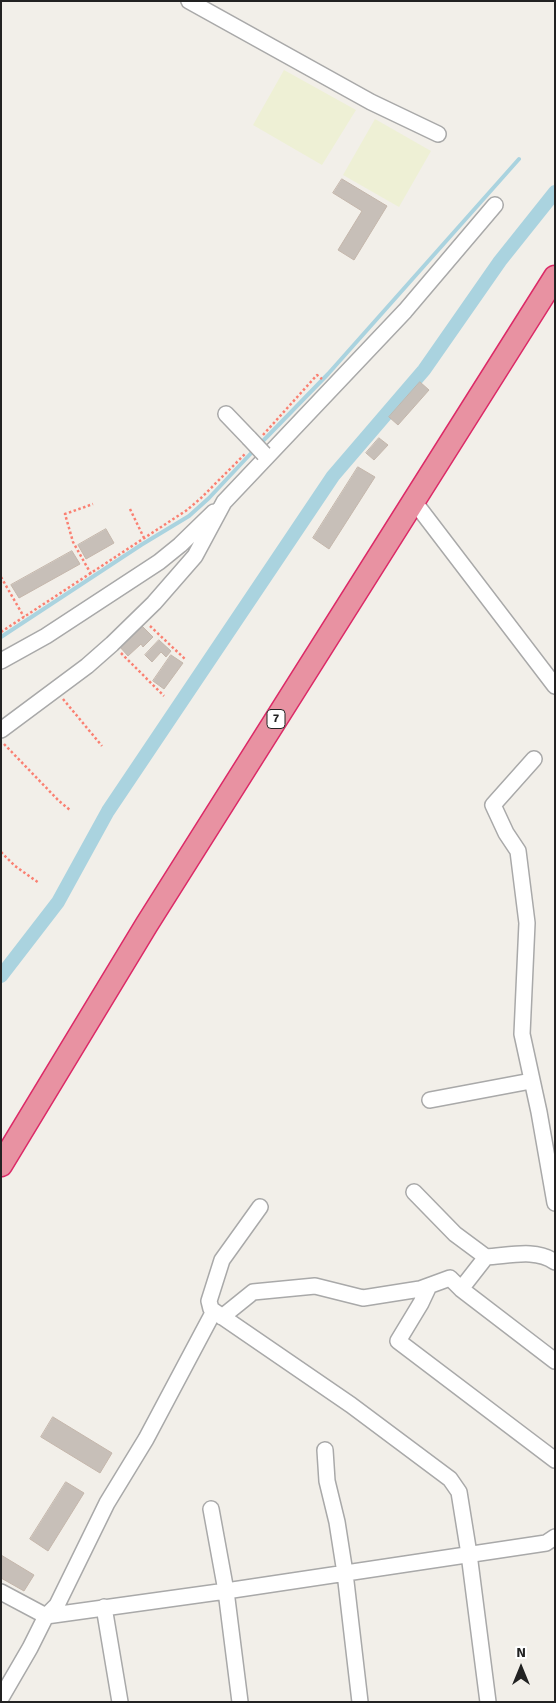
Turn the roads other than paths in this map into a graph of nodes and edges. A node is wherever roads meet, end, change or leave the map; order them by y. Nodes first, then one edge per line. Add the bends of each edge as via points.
1 (189, 1) edge
2 (438, 134) dead end
3 (495, 205) dead end
4 (555, 277) edge
5 (226, 414) dead end
6 (265, 456) junction
7 (413, 500) junction
8 (224, 502) junction
9 (180, 545) junction
10 (195, 556) junction
11 (1, 661) edge
12 (555, 686) edge
13 (1, 730) edge
14 (534, 759) dead end
15 (531, 1082) junction
16 (430, 1100) dead end
17 (1, 1165) edge
18 (414, 1192) dead end
19 (555, 1203) edge
20 (260, 1208) dead end
21 (486, 1257) junction
22 (555, 1262) edge
23 (429, 1286) junction
24 (461, 1289) junction
25 (218, 1314) junction
26 (555, 1361) edge
27 (325, 1450) dead end
28 (555, 1460) edge
29 (211, 1509) dead end
30 (555, 1538) edge
31 (469, 1554) junction
32 (345, 1572) junction
33 (226, 1591) junction
34 (1, 1592) edge
35 (104, 1607) junction
36 (46, 1616) junction
37 (1, 1698) edge
38 (120, 1702) edge
39 (240, 1702) edge
40 (360, 1702) edge
41 (488, 1702) edge

1 - 2 street via 371,102
3 - 6 street via 404,311
4 - 7 highway, 7
5 - 6 street, bridge
6 - 8 street
7 - 12 street
7 - 17 highway, 7 via 147,924
8 - 9 street
8 - 10 street
9 - 10 street
9 - 11 street via 46,636
10 - 13 street via 141,617 112,644
14 - 15 street via 493,805 518,851 527,923 522,1034
15 - 16 street
15 - 19 street
18 - 21 street via 455,1234
20 - 25 street via 222,1260 209,1301 211,1309
21 - 22 street via 533,1254
21 - 24 street
23 - 24 street via 450,1278
23 - 25 street via 363,1298 315,1286 253,1292
23 - 28 street via 398,1341
24 - 26 street
25 - 31 street via 351,1405 450,1479 459,1492
25 - 36 street via 107,1503 57,1605
27 - 32 street via 327,1481
29 - 33 street
30 - 31 street via 546,1543
31 - 32 street
31 - 41 street
32 - 33 street
32 - 40 street
33 - 35 street
33 - 39 street
34 - 36 street
35 - 36 street
35 - 38 street
36 - 37 street

